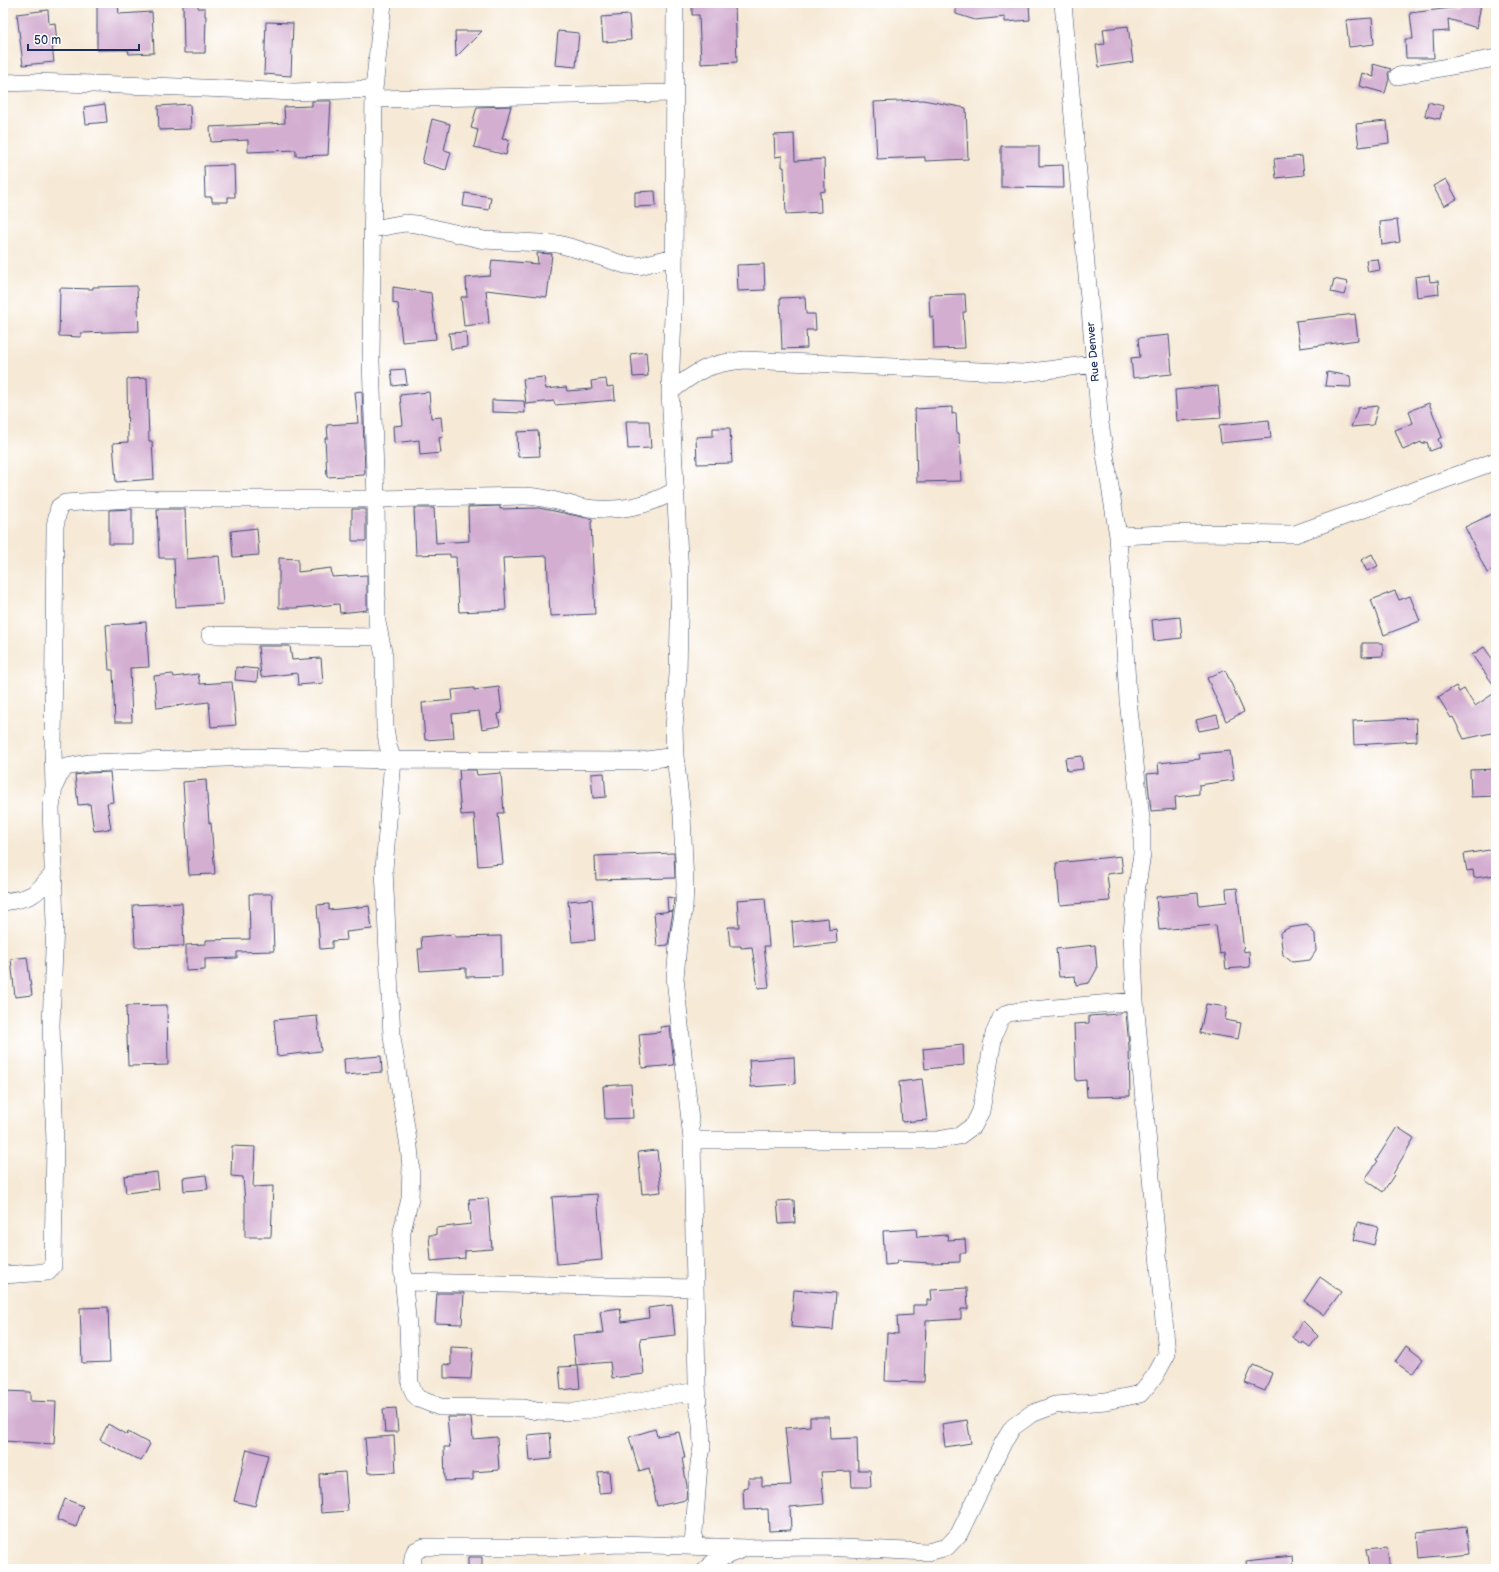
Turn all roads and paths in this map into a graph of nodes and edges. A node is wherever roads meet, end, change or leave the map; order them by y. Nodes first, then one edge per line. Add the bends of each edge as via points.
1 (383, 3) edge
2 (675, 3) edge
3 (1063, 3) edge
4 (1496, 58) edge
5 (1398, 76) dead end
6 (3, 83) edge
7 (674, 93) junction
8 (374, 94) junction
9 (373, 229) junction
10 (674, 257) junction
11 (1094, 364) junction
12 (670, 392) junction
13 (1496, 461) edge
14 (676, 490) junction
15 (376, 499) junction
16 (1118, 536) junction
17 (210, 635) dead end
18 (380, 637) junction
19 (675, 756) junction
20 (393, 760) junction
21 (54, 787) junction
22 (54, 873) junction
23 (3, 902) edge
24 (1135, 1001) junction
25 (692, 1140) junction
26 (3, 1275) edge
27 (404, 1282) junction
28 (695, 1288) junction
29 (697, 1391) junction
30 (693, 1546) junction
31 (747, 1548) junction
32 (412, 1569) edge
33 (706, 1569) edge

1 - 8 street
2 - 7 street
3 - 11 street, Rue Denver
4 - 5 street
6 - 8 street
7 - 8 street
7 - 10 street
8 - 9 street
9 - 10 street via 405,223 484,240 558,244 624,265 639,266
9 - 15 street via 370,362
10 - 12 street
11 - 12 street via 1023,373 745,360 704,368
11 - 16 street, Rue Denver via 1100,423
12 - 14 street
13 - 16 street via 1295,534 1189,533
14 - 15 street via 643,506 599,510 536,496
14 - 19 street via 680,575
15 - 18 street
15 - 21 street via 130,499 65,503 59,508 55,526
16 - 24 street, Rue Denver via 1128,700 1142,828 1142,854 1132,932
17 - 18 street
18 - 20 street via 384,656 385,728
19 - 20 street via 640,761
19 - 25 street via 682,815 685,886 674,978
20 - 21 street via 254,757 88,763 66,767
20 - 27 street via 384,869 392,1037 411,1167 410,1198 402,1231
21 - 22 street via 51,808
22 - 23 street via 39,891 30,897
22 - 26 street via 55,924 51,1025 55,1143 53,1266 48,1272
24 - 25 street via 1020,1011 1008,1013 1001,1018 994,1034 981,1111 974,1124 959,1136 937,1140
24 - 31 street, Rue Denver via 1167,1354 1155,1376 1140,1394 1106,1401 1055,1405 1031,1414 1013,1427 959,1534 947,1547 928,1552 822,1547
25 - 28 street
27 - 28 street
27 - 29 street via 410,1383 414,1394 426,1403 440,1407 524,1408 536,1411 574,1412
28 - 29 street
29 - 30 street via 702,1447
30 - 31 street, Rue Denver
30 - 32 street, Rue Denver via 620,1544 424,1547 415,1551
31 - 33 street via 724,1556

